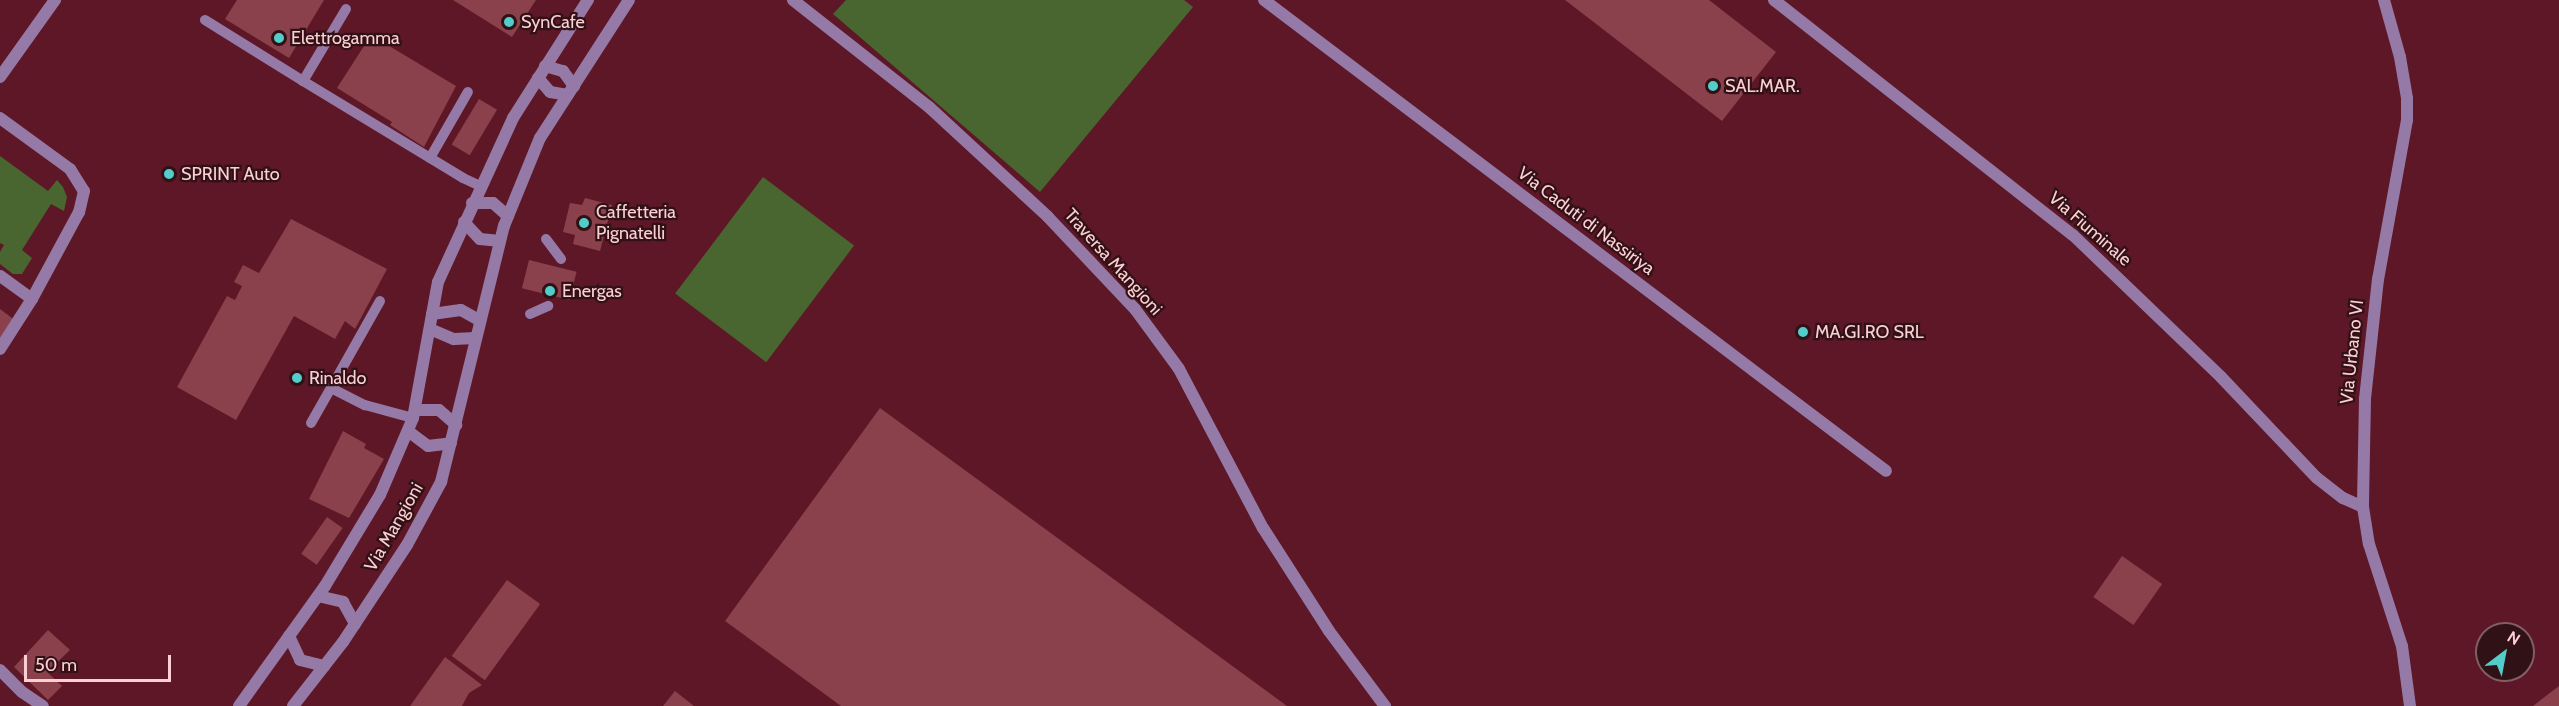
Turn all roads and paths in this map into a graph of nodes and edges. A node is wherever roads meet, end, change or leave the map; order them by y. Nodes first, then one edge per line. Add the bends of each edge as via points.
1 (55, 0) edge
2 (588, 0) edge
3 (629, 0) edge
4 (793, 0) edge
5 (1264, 0) edge
6 (1774, 0) edge
7 (2384, 0) edge
8 (346, 9) dead end
9 (205, 20) dead end
10 (545, 66) junction
11 (0, 77) edge
12 (538, 78) junction
13 (303, 81) junction
14 (571, 91) junction
15 (468, 92) dead end
16 (0, 118) edge
17 (430, 158) junction
18 (480, 186) junction
19 (472, 203) junction
20 (508, 216) junction
21 (464, 222) junction
22 (546, 239) dead end
23 (500, 241) junction
24 (561, 259) dead end
25 (0, 276) edge
26 (32, 299) junction
27 (380, 301) dead end
28 (548, 306) dead end
29 (432, 314) junction
30 (530, 314) dead end
31 (479, 320) junction
32 (430, 329) junction
33 (475, 338) junction
34 (0, 349) edge
35 (331, 388) junction
36 (414, 414) junction
37 (311, 423) dead end
38 (456, 425) junction
39 (408, 431) junction
40 (451, 443) junction
41 (1886, 471) dead end
42 (2363, 507) junction
43 (318, 596) junction
44 (355, 624) junction
45 (289, 636) junction
46 (324, 666) junction
47 (0, 670) edge
48 (43, 706) edge
49 (239, 706) edge
50 (292, 706) edge
51 (1385, 706) edge
52 (2410, 706) edge

1 - 11 street
2 - 10 street, Via Mangioni
3 - 14 street, Via Mangioni
4 - 51 street, Traversa Mangioni via 928,107 1048,217 1135,309 1179,369 1263,528 1329,632
5 - 41 street, Via Caduti di Nassiriya
6 - 42 street, Via Fiuminale via 2073,235 2222,377 2317,478 2343,498
7 - 42 street, Via Urbano VI via 2400,57 2407,120 2378,279 2365,399
8 - 13 lane
9 - 13 lane
10 - 12 street, Via Mangioni
10 - 14 street via 563,71
12 - 14 street via 550,92
12 - 18 street, Via Mangioni via 513,118
13 - 17 lane
14 - 20 street, Via Mangioni via 540,138
15 - 17 lane
16 - 26 street via 70,169 84,191 80,212
17 - 18 lane
18 - 19 street, Via Mangioni
19 - 20 street via 493,203
19 - 21 street, Via Mangioni
20 - 23 street, Via Mangioni
21 - 23 street via 480,239
21 - 29 street, Via Mangioni via 438,282
22 - 24 lane
23 - 31 street, Via Mangioni
25 - 26 street
26 - 34 street
27 - 35 lane
28 - 30 lane
29 - 31 street via 460,310
29 - 32 street, Via Mangioni
31 - 33 street, Via Mangioni
32 - 33 street via 454,339
32 - 36 street, Via Mangioni
33 - 38 street, Via Mangioni
35 - 36 lane via 365,405
35 - 37 lane
36 - 38 street via 439,410
36 - 39 street, Via Mangioni
38 - 40 street, Via Mangioni
39 - 40 street via 428,446
39 - 43 street, Via Mangioni via 380,495
40 - 44 street, Via Mangioni via 435,493 407,545
42 - 52 street, Via Urbano VI via 2368,544 2402,646
43 - 44 street via 343,602
43 - 45 street, Via Mangioni
44 - 46 street, Via Mangioni
45 - 46 street via 300,660
45 - 49 street, Via Mangioni
46 - 50 street, Via Mangioni
47 - 48 street

